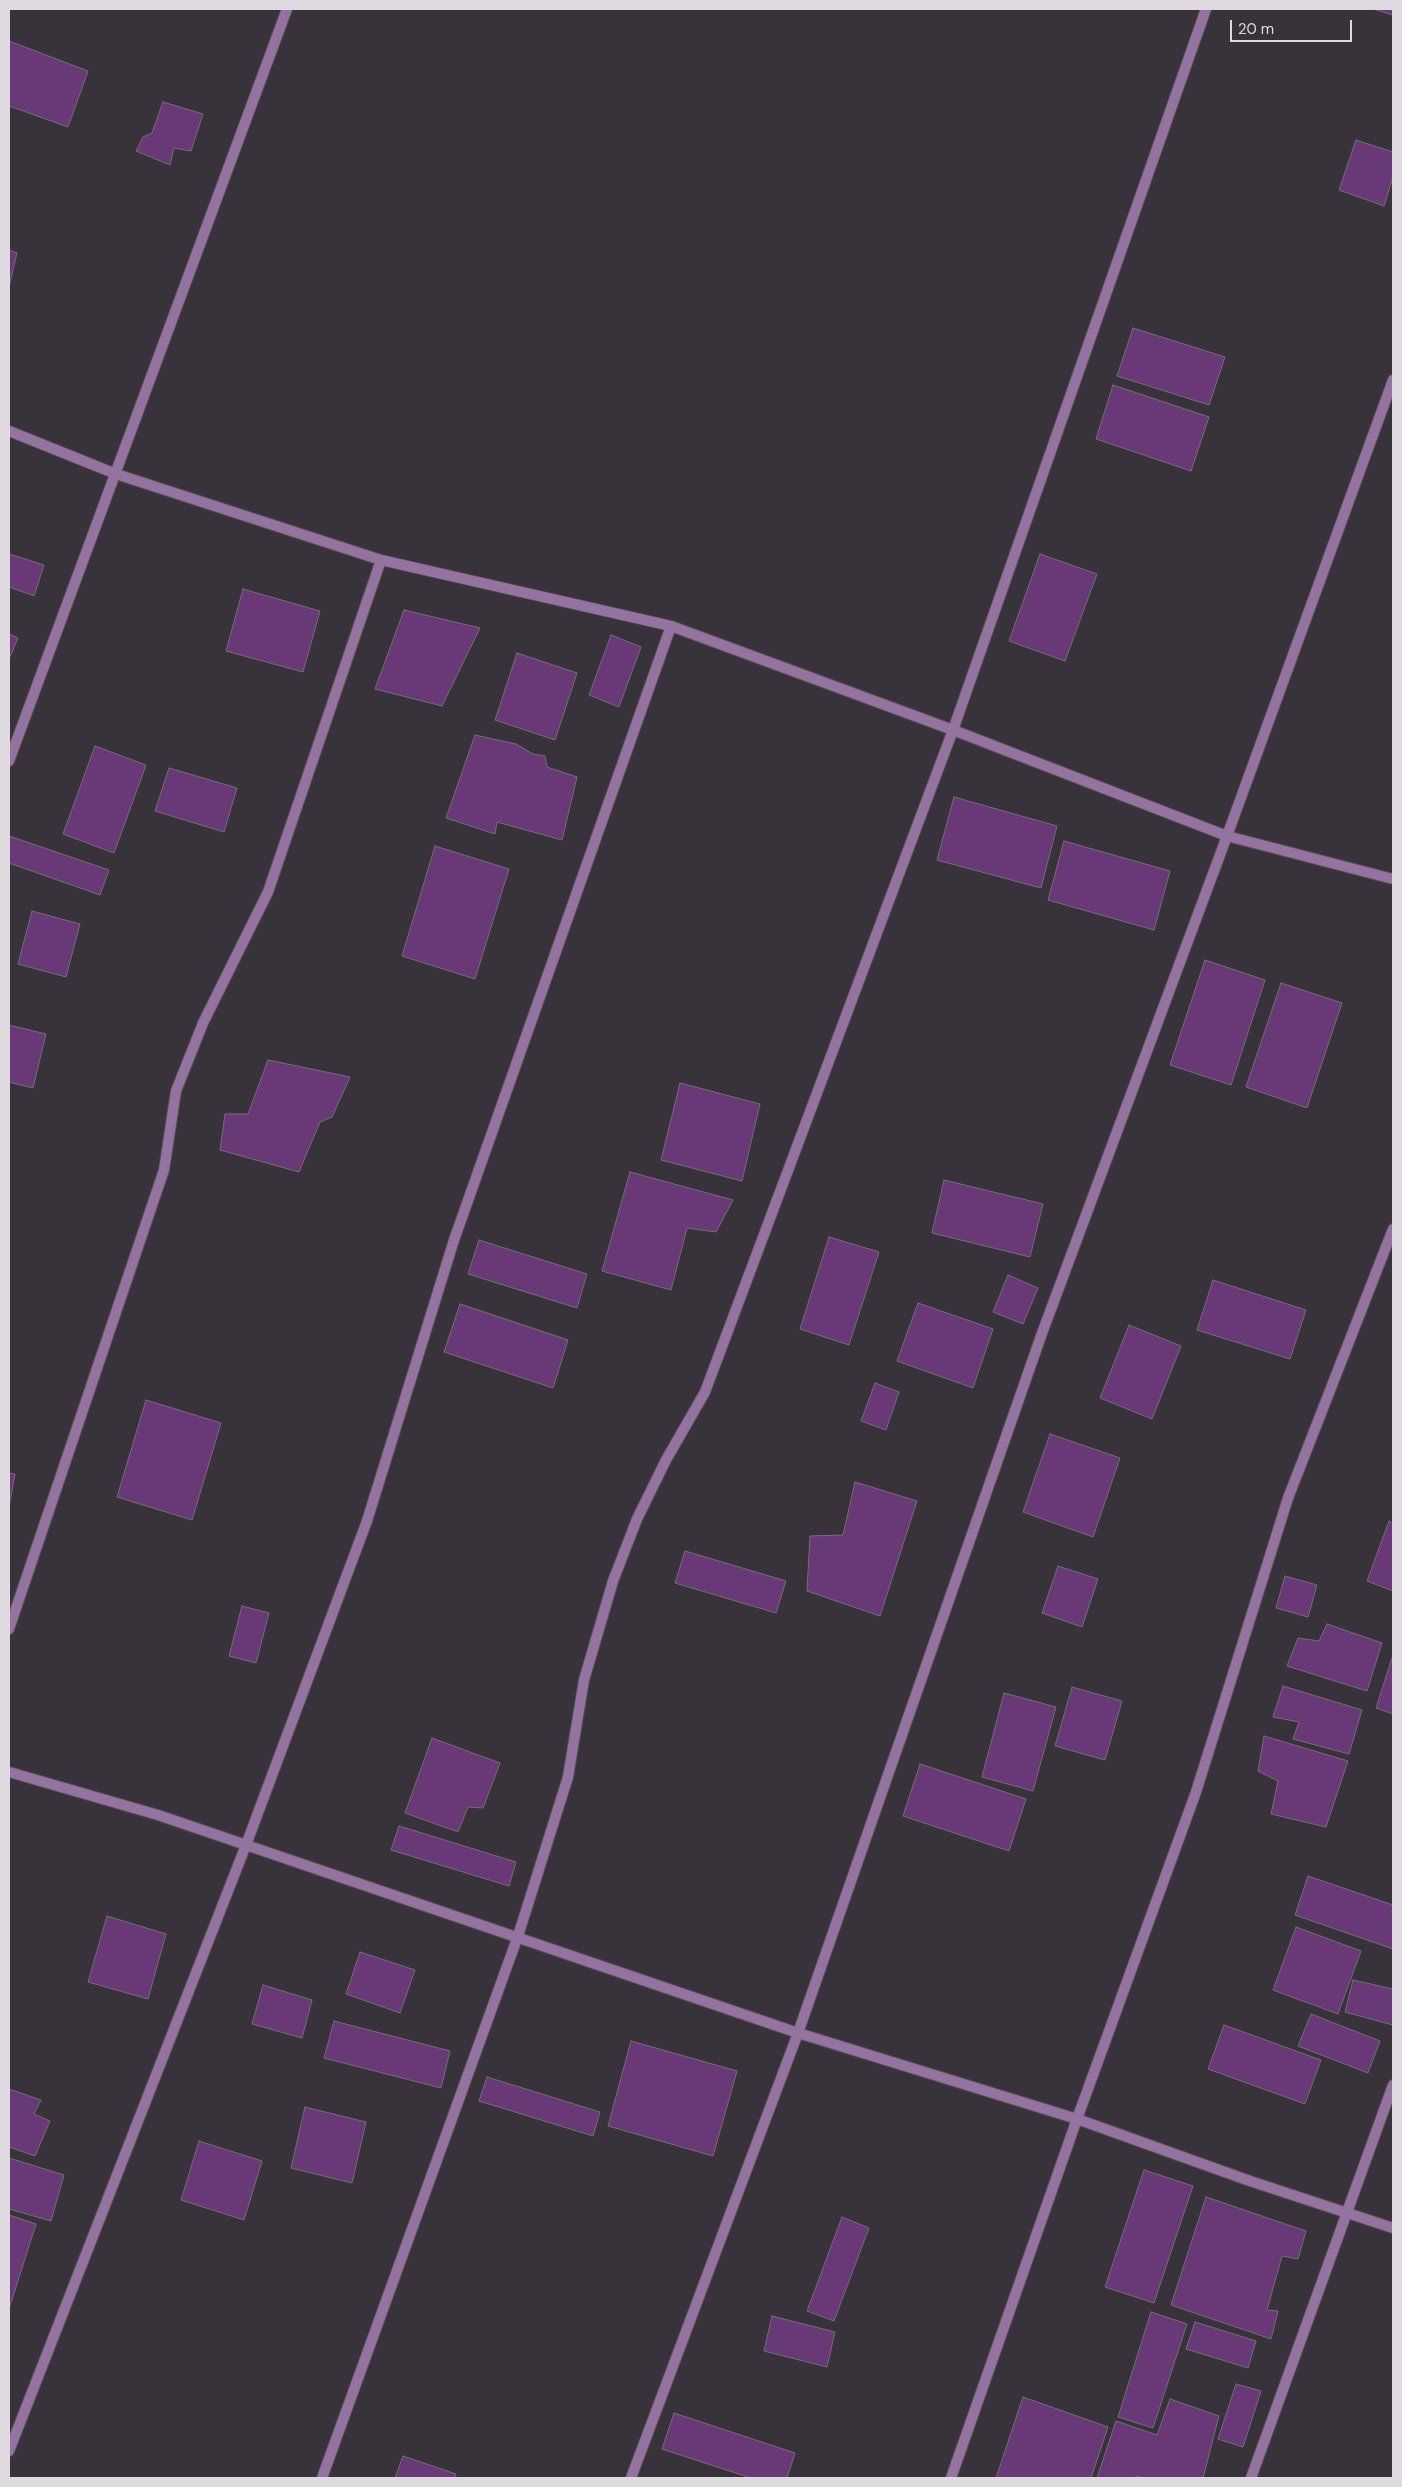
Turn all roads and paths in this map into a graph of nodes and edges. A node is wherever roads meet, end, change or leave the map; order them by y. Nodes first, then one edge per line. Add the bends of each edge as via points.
1 (288, 9) edge
2 (1206, 9) edge
3 (1393, 380) edge
4 (9, 431) edge
5 (116, 474) junction
6 (381, 560) junction
7 (672, 626) junction
8 (953, 730) junction
9 (9, 761) edge
10 (1227, 836) junction
11 (1393, 879) edge
12 (1393, 1229) edge
13 (9, 1629) edge
14 (9, 1772) edge
15 (246, 1845) junction
16 (518, 1936) junction
17 (798, 2033) junction
18 (1393, 2085) edge
19 (1077, 2119) junction
20 (1346, 2215) junction
21 (1393, 2228) edge
22 (9, 2451) edge
23 (322, 2478) edge
24 (631, 2478) edge
25 (950, 2478) edge
26 (1250, 2478) edge

1 - 5 street
2 - 8 street
3 - 10 street
4 - 5 street
5 - 6 street
5 - 9 street
6 - 7 street
6 - 13 street via 268,892 203,1023 176,1091 164,1170
7 - 8 street
7 - 15 street via 454,1240 367,1521
8 - 10 street
8 - 16 street via 705,1392 666,1460 613,1581 584,1680 568,1777
10 - 11 street
10 - 17 street via 1041,1336
12 - 19 street via 1288,1498 1196,1792
14 - 15 street via 158,1815
15 - 16 street
15 - 22 street
16 - 17 street
16 - 23 street
17 - 19 street
17 - 24 street
18 - 20 street
19 - 20 street
19 - 25 street
20 - 21 street
20 - 26 street

